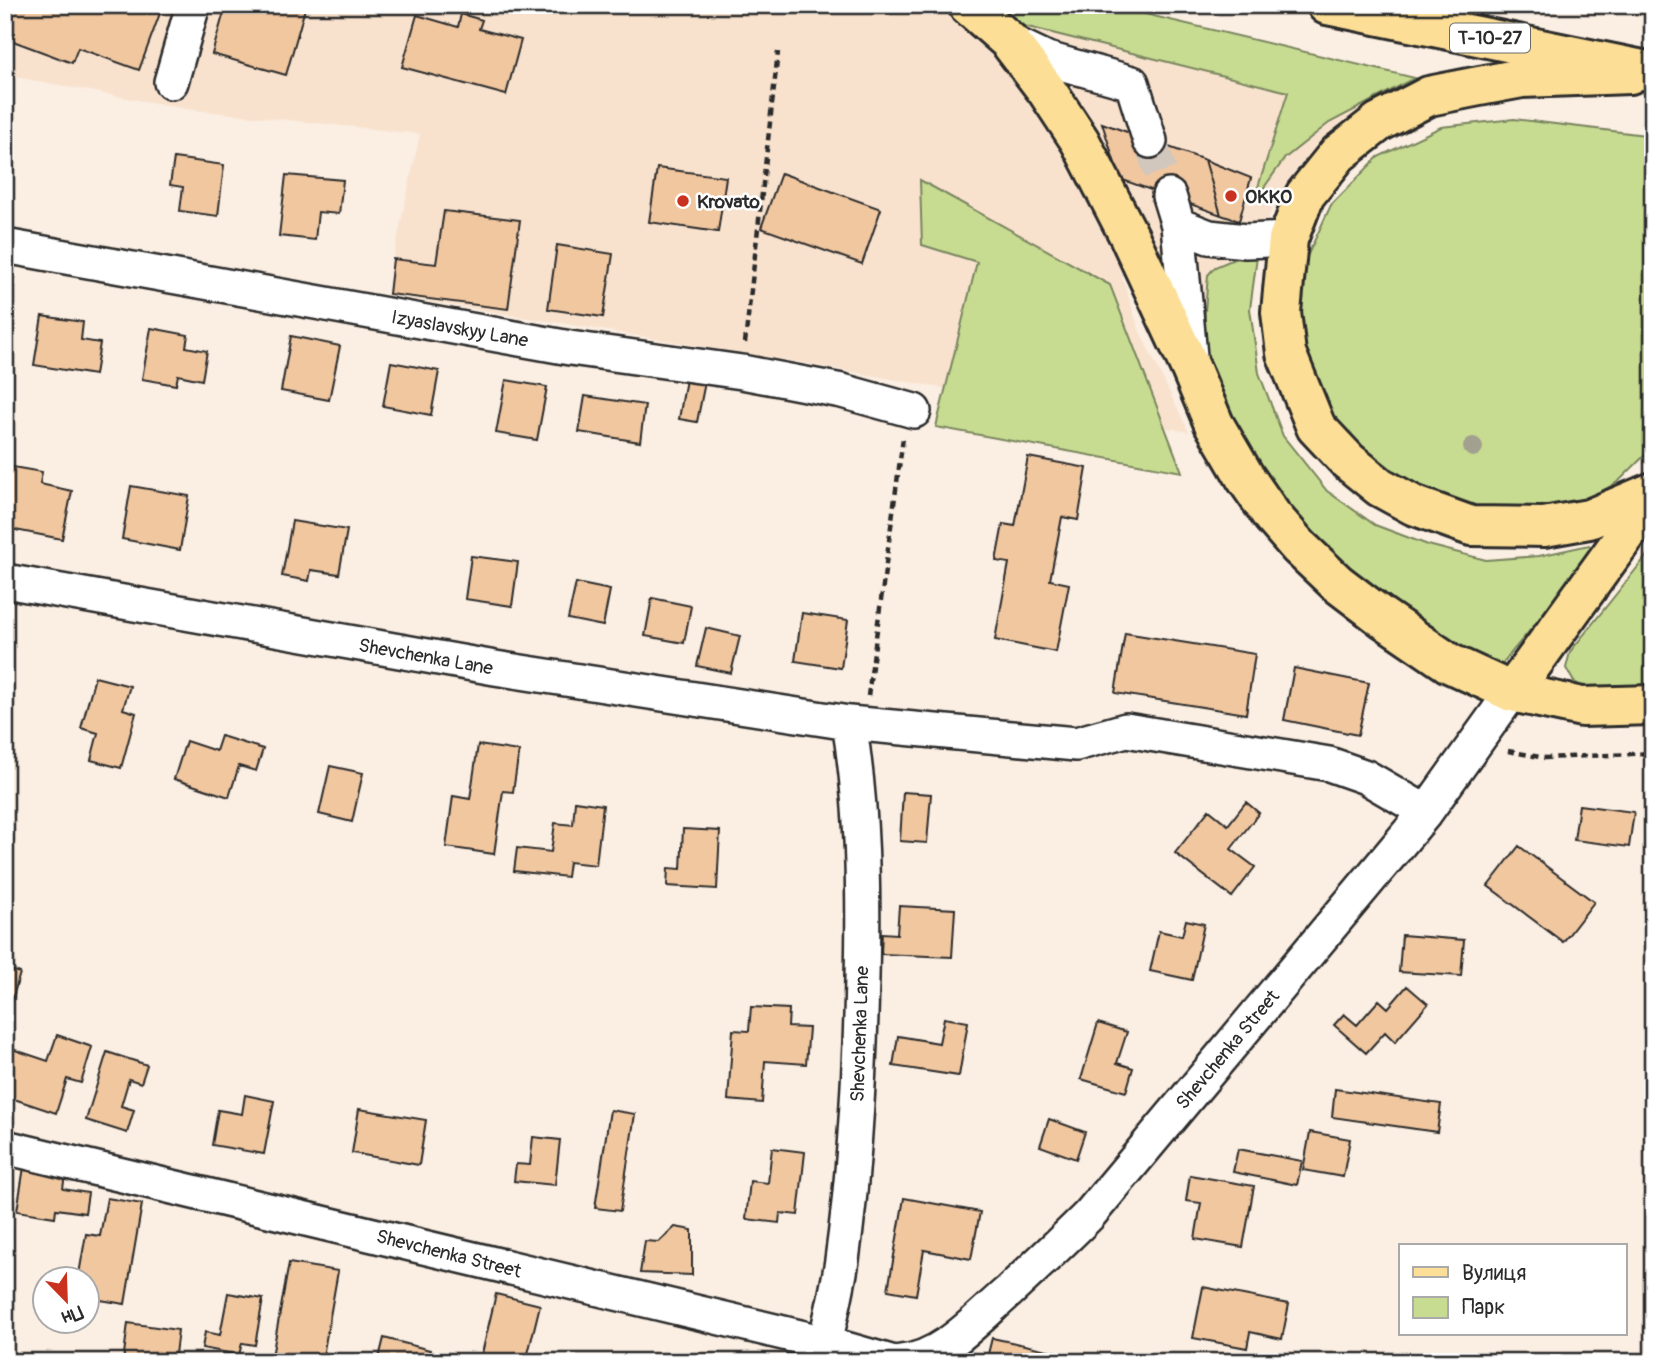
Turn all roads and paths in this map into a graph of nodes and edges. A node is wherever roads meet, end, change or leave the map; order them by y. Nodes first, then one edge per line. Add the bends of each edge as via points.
1 (193, 5) edge
2 (968, 5) edge
3 (1327, 5) edge
4 (1009, 41) junction
5 (778, 52) dead end
6 (1653, 72) edge
7 (171, 82) dead end
8 (1150, 141) tunnel mouth
9 (1287, 239) junction
10 (5, 246) edge
11 (1191, 369) junction
12 (742, 372) junction
13 (910, 410) joint
14 (1653, 494) edge
15 (5, 580) edge
16 (1512, 692) junction
17 (1653, 705) edge
18 (856, 723) junction
19 (1505, 750) dead end
20 (1653, 753) edge
21 (1426, 812) junction
22 (5, 1147) edge
23 (825, 1343) junction
24 (891, 1362) edge
25 (901, 1362) edge

1 - 7 street
2 - 4 main road
3 - 6 main road, Т-10-27
4 - 8 street via 1047,60 1132,83
4 - 11 main road via 1080,141
5 - 12 path
6 - 9 main road via 1522,78 1429,96 1379,122 1338,154 1305,195
9 - 11 street via 1209,237 1173,210
9 - 14 main road via 1280,312 1286,353 1300,391 1316,427 1380,487 1412,505 1471,526 1508,527 1544,527 1589,519
10 - 12 street, Izyaslavskyy Lane via 570,348
11 - 16 main road via 1214,424 1245,477 1299,547 1337,583 1438,656
12 - 13 street, Izyaslavskyy Lane via 842,391
13 - 18 path
14 - 16 main road, Shevchenka Street
15 - 18 street, Shevchenka Lane via 495,668
16 - 17 main road via 1582,707
16 - 21 street, Shevchenka Street
18 - 21 street, Shevchenka Lane via 1076,744 1126,730 1329,764 1366,777
18 - 23 street, Shevchenka Lane via 863,915 861,1040 842,1261
19 - 20 path via 1545,758
21 - 25 street, Shevchenka Street via 1088,1215 961,1335 916,1361
22 - 23 street, Shevchenka Street
23 - 24 street, Shevchenka Street

